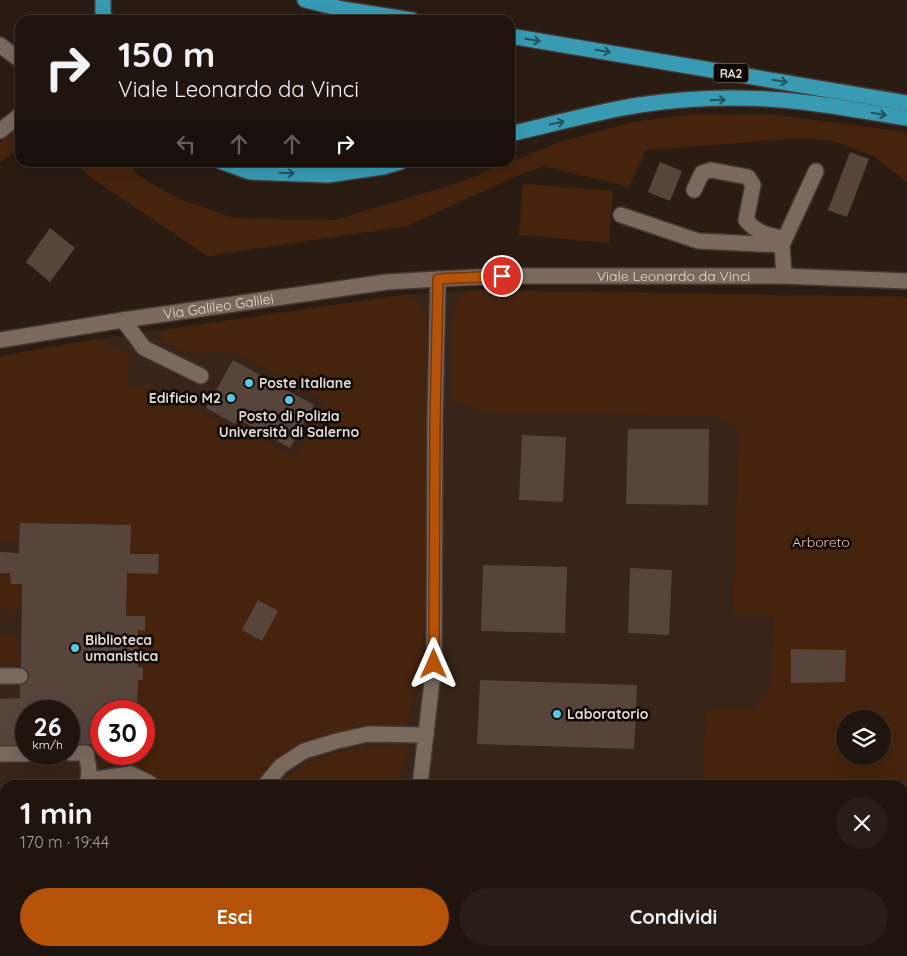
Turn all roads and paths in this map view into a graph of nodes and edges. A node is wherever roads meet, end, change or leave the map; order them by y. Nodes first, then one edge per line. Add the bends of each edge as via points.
1 (103, 0) edge
2 (305, 0) edge
3 (103, 15) edge
4 (383, 15) edge
5 (515, 37) edge
6 (0, 45) edge
7 (15, 56) edge
8 (907, 103) edge
9 (907, 118) edge
10 (15, 119) edge
11 (0, 131) edge
12 (515, 133) edge
13 (236, 167) edge
14 (383, 167) edge
15 (816, 171) dead end
16 (694, 190) dead end
17 (621, 215) dead end
18 (783, 242) junction
19 (784, 276) junction
20 (438, 279) junction
21 (907, 281) edge
22 (123, 320) junction
23 (0, 340) edge
24 (200, 376) dead end
25 (0, 676) edge
26 (20, 676) dead end
27 (426, 735) junction
28 (80, 753) edge
29 (0, 754) edge
30 (15, 754) edge
31 (88, 780) edge
32 (88, 780) edge
33 (144, 780) edge
34 (269, 780) edge
35 (421, 780) edge

1 - 3 highway
2 - 4 highway
5 -> 8 highway, RA2
6 - 7 street
12 -> 9 highway via 639,105 737,99 802,102
10 - 11 street
13 -> 14 highway via 250,172 328,175
15 - 18 street
16 - 18 street via 702,173 711,170 748,177 753,185 746,220 751,227
17 - 18 street via 698,241
18 - 19 street
19 - 20 street, Viale Leonardo da Vinci
19 - 21 street, Viale Leonardo da Vinci
20 - 22 street, Via Galileo Galilei via 387,282
20 - 27 street via 434,664
22 - 23 street, Via Galileo Galilei
22 - 24 street via 144,348
25 - 26 street
27 - 34 street via 368,734 329,743 304,751 281,766
27 - 35 street
28 - 31 street via 86,753
29 - 30 street
32 - 33 street via 131,774

